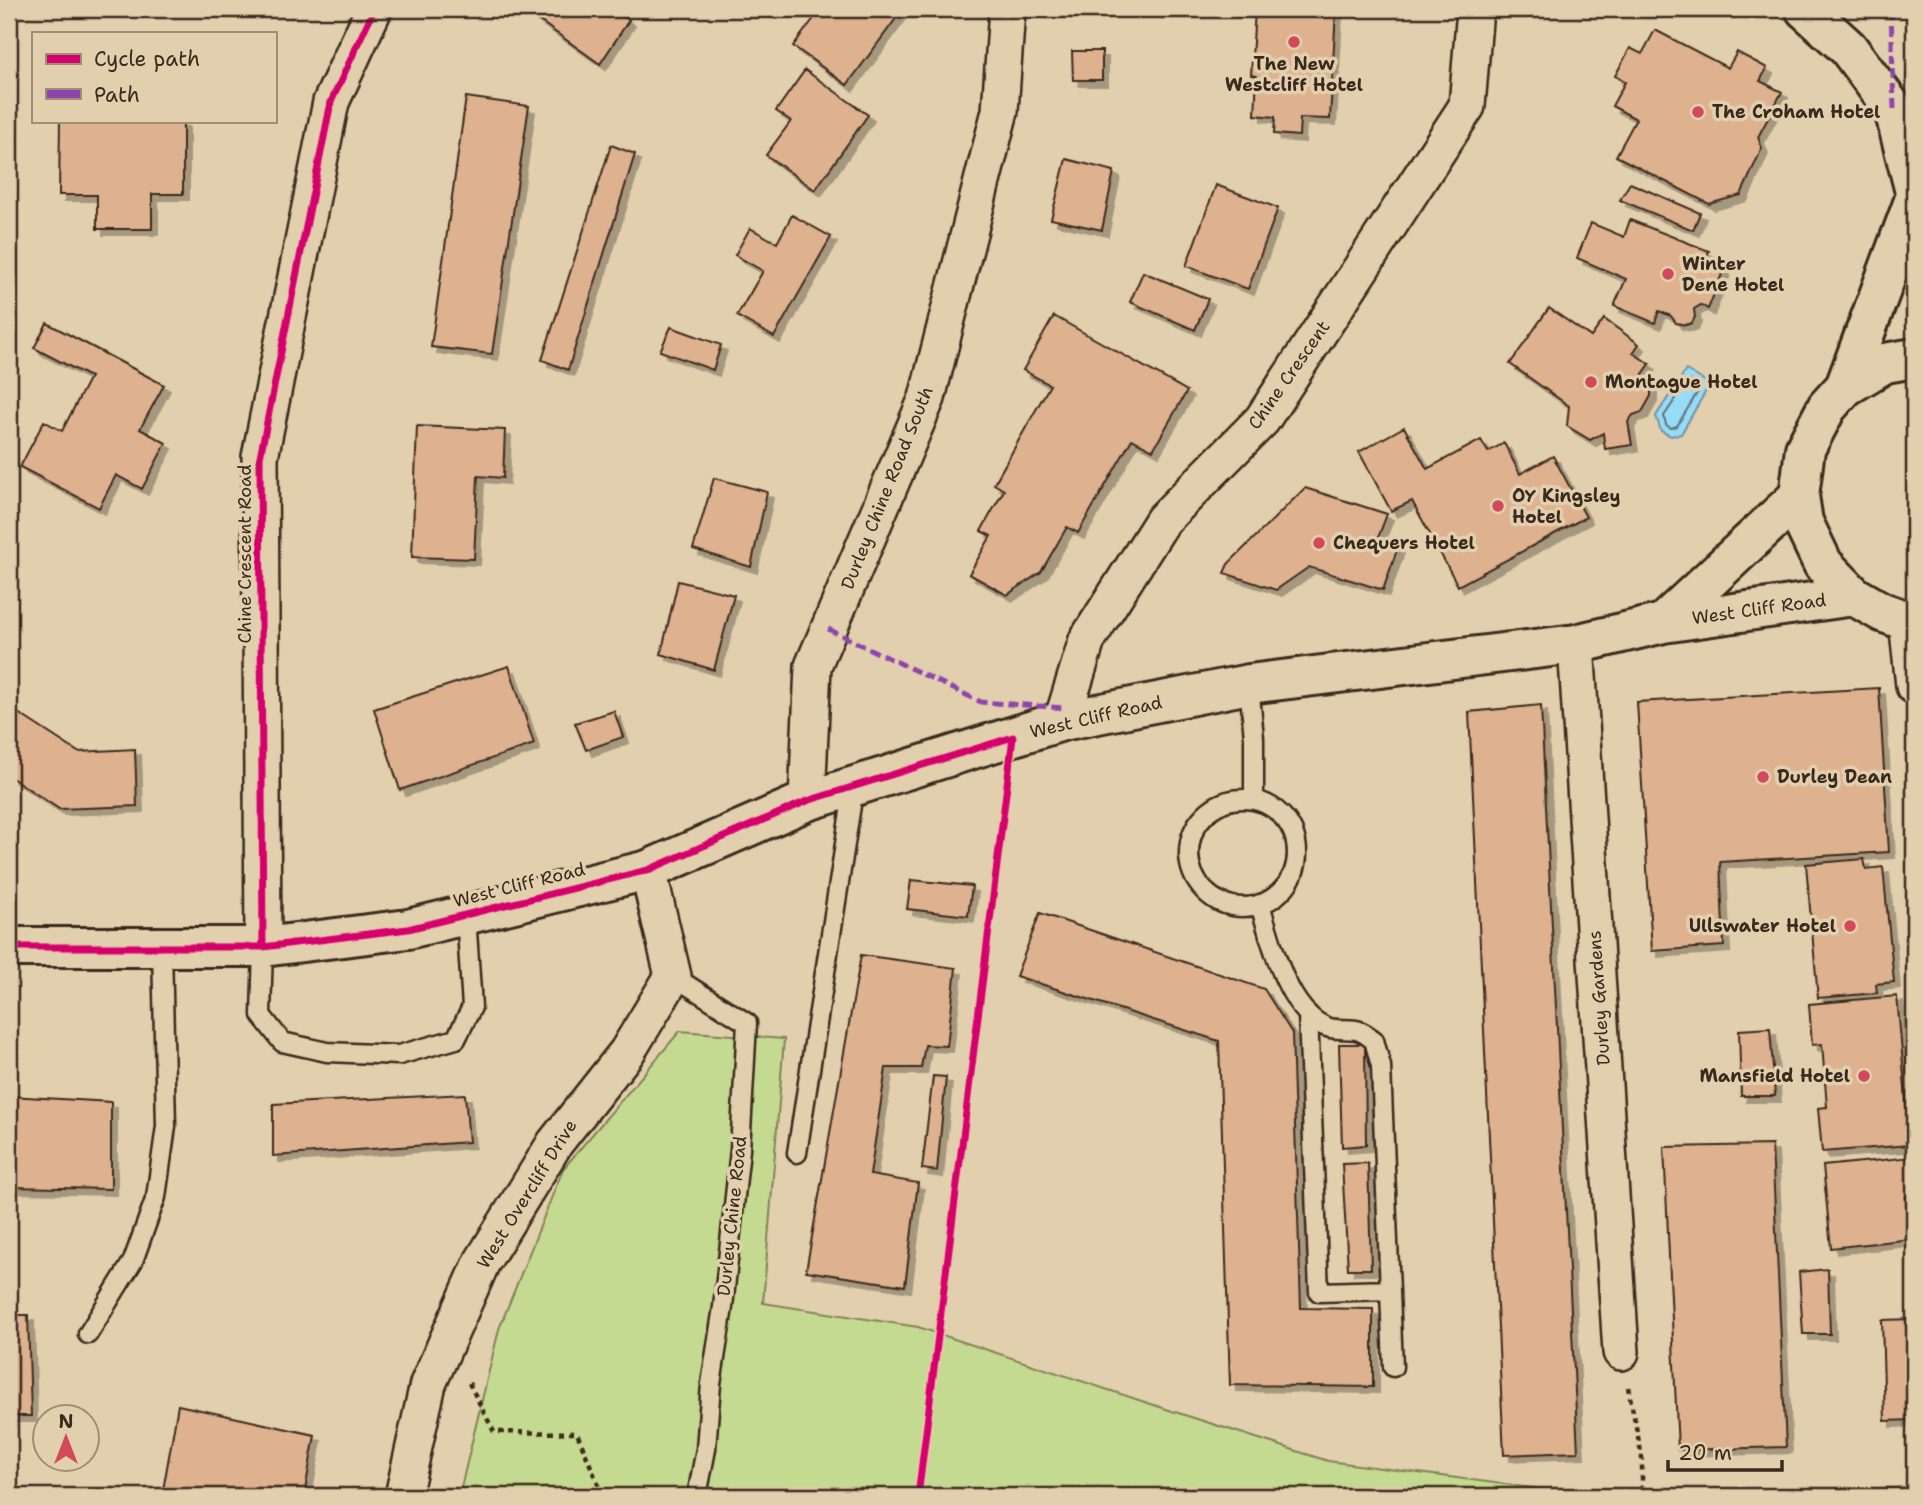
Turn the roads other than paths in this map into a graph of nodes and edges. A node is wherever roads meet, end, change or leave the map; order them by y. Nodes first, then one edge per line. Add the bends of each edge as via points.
1 (374, 9) edge
2 (1007, 9) edge
3 (1475, 9) edge
4 (1805, 9) edge
5 (1914, 188) edge
6 (1914, 201) edge
7 (1914, 358) edge
8 (1845, 387) junction
9 (1799, 496) junction
10 (1854, 596) junction
11 (1911, 621) edge
12 (1664, 623) junction
13 (1576, 644) junction
14 (1249, 684) junction
15 (1914, 686) edge
16 (1062, 721) junction
17 (854, 786) junction
18 (1254, 800) junction
19 (807, 801) junction
20 (648, 870) junction
21 (1260, 904) junction
22 (466, 915) junction
23 (9, 947) edge
24 (162, 947) junction
25 (263, 947) junction
26 (673, 976) junction
27 (1308, 1014) junction
28 (797, 1153) dead end
29 (1390, 1290) junction
30 (88, 1334) dead end
31 (1621, 1352) road end
32 (1393, 1367) dead end
33 (403, 1496) edge
34 (697, 1496) edge

1 - 25 street, Chine Crescent Road via 331,102 260,457
2 - 19 street, Durley Chine Road South via 1000,111 927,398 813,666
3 - 16 street, Chine Crescent via 1467,106 1262,420 1163,520 1087,640
4 - 5 street via 1848,48 1894,110
6 - 8 street
7 - 8 street via 1885,363
8 - 9 street via 1826,407 1805,449
9 - 10 street via 1803,522 1822,564
9 - 12 street, West Cliff Road
10 - 11 street
10 - 12 street, West Cliff Road
11 - 15 street
12 - 13 street, West Cliff Road
13 - 14 street, West Cliff Road
13 - 31 street, Durley Gardens
14 - 16 street, West Cliff Road
14 - 18 lane
16 - 17 street, West Cliff Road
17 - 19 street, West Cliff Road
17 - 28 lane
18 - 21 lane via 1279,813 1295,836 1297,850 1284,889
18 - 21 lane via 1226,802 1208,813 1195,829 1189,857 1207,894 1232,906
19 - 20 street, West Cliff Road
20 - 22 street, West Cliff Road
20 - 26 street
21 - 27 lane via 1276,957 1291,991
22 - 25 street, West Cliff Road via 408,929
22 - 25 lane via 472,1007 456,1038 399,1055 327,1052 282,1042 261,1015
23 - 24 street, West Cliff Road
24 - 25 street, West Cliff Road
24 - 30 lane via 166,1126 156,1197 133,1261
26 - 33 street, West Overcliff Drive via 627,1052 555,1143 482,1262 428,1384
26 - 34 lane, Durley Chine Road via 747,1023 740,1150
27 - 29 lane via 1325,1027 1359,1030 1374,1040 1381,1066
27 - 29 lane via 1319,1292
29 - 32 lane

